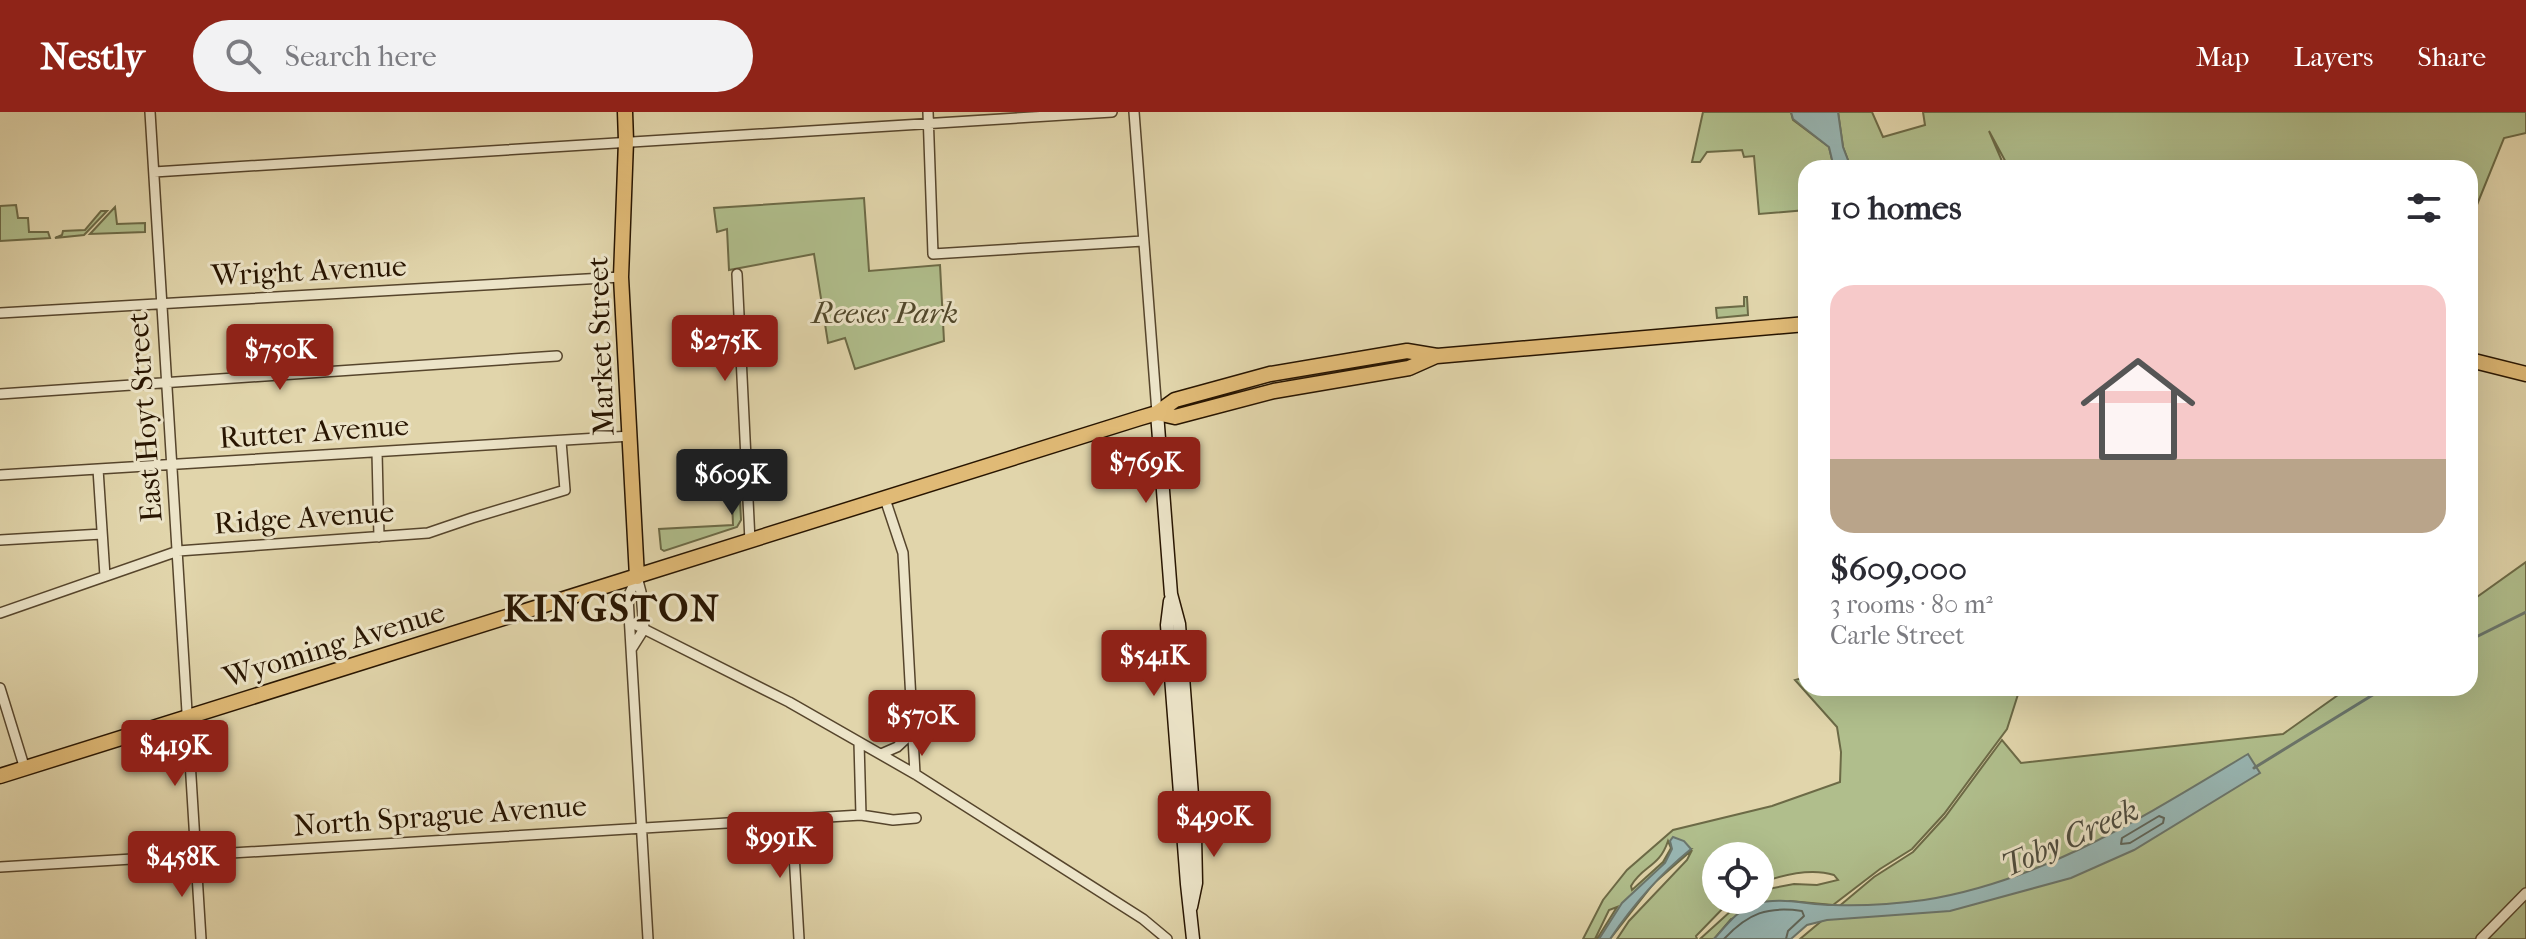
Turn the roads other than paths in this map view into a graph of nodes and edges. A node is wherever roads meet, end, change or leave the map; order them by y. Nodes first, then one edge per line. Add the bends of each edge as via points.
1 (150, 112) edge
2 (625, 112) edge
3 (928, 112) edge
4 (1112, 112) edge
5 (1134, 112) edge
6 (929, 124) junction
7 (626, 141) junction
8 (154, 172) junction
9 (1143, 241) junction
10 (737, 274) dead end
11 (621, 277) junction
12 (161, 304) junction
13 (0, 313) edge
14 (1798, 325) edge
15 (557, 356) dead end
16 (2478, 362) edge
17 (2526, 374) edge
18 (165, 384) junction
19 (0, 394) edge
20 (1157, 413) junction
21 (631, 436) junction
22 (561, 441) junction
23 (377, 452) junction
24 (171, 465) junction
25 (98, 469) junction
26 (0, 475) edge
27 (885, 499) junction
28 (102, 534) junction
29 (379, 537) junction
30 (0, 540) edge
31 (750, 541) junction
32 (178, 551) junction
33 (105, 576) junction
34 (637, 577) junction
35 (0, 613) edge
36 (630, 622) junction
37 (644, 629) junction
38 (632, 648) junction
39 (0, 688) edge
40 (188, 718) junction
41 (913, 732) junction
42 (859, 742) junction
43 (881, 754) junction
44 (25, 769) junction
45 (915, 774) junction
46 (0, 776) edge
47 (861, 815) junction
48 (916, 818) dead end
49 (792, 819) junction
50 (643, 827) junction
51 (195, 856) junction
52 (0, 867) edge
53 (2526, 893) edge
54 (201, 939) edge
55 (648, 939) edge
56 (799, 939) edge
57 (1167, 939) edge
58 (1193, 939) edge
59 (2481, 939) edge

1 - 8 street, East Hoyt Street
2 - 7 main road, Market Street
3 - 6 street
4 - 6 street
5 - 9 street
6 - 7 street
6 - 9 street via 933,254
7 - 8 street
7 - 11 main road, Market Street
8 - 12 street, East Hoyt Street
9 - 20 street
10 - 31 street
11 - 12 street, Wright Avenue
11 - 21 main road, Market Street
12 - 13 street, Wright Avenue
12 - 18 street, East Hoyt Street
14 - 20 main road, Wyoming Avenue via 1437,356 1409,368 1274,391 1175,417
15 - 18 street
16 - 17 main road
18 - 19 street
18 - 24 street, East Hoyt Street
20 - 27 main road, Wyoming Avenue
20 - 58 street via 1171,594 1167,625
21 - 22 street, Rutter Avenue
21 - 34 main road, Market Street
22 - 23 street, Rutter Avenue
22 - 29 street, Ridge Avenue via 565,490 428,533
23 - 24 street, Rutter Avenue
23 - 29 street
24 - 25 street, Rutter Avenue
24 - 32 street, East Hoyt Street
25 - 26 street, Rutter Avenue
25 - 28 street
27 - 31 main road, Wyoming Avenue
27 - 41 street via 903,553
28 - 30 street
28 - 33 street
29 - 32 street, Ridge Avenue
31 - 34 main road, Wyoming Avenue
32 - 33 street, Ridge Avenue
32 - 40 street, East Hoyt Street
33 - 35 street, Ridge Avenue
34 - 36 street, Market Street via 628,597
34 - 37 street, Market Street
34 - 40 main road, Wyoming Avenue
36 - 37 street
36 - 38 street, Market Street
37 - 38 street
37 - 42 street
38 - 50 street, Market Street
39 - 44 street
40 - 44 main road, Wyoming Avenue
40 - 51 street, East Hoyt Street
41 - 43 street
41 - 45 street
42 - 43 street
42 - 47 street
43 - 45 street
44 - 46 main road, Wyoming Avenue
45 - 57 street
47 - 48 street
47 - 49 street, North Sprague Avenue
49 - 50 street, North Sprague Avenue
49 - 56 street
50 - 51 street, North Sprague Avenue
50 - 55 street, Market Street
51 - 52 street, North Sprague Avenue
51 - 54 street, East Hoyt Street
53 - 59 street

